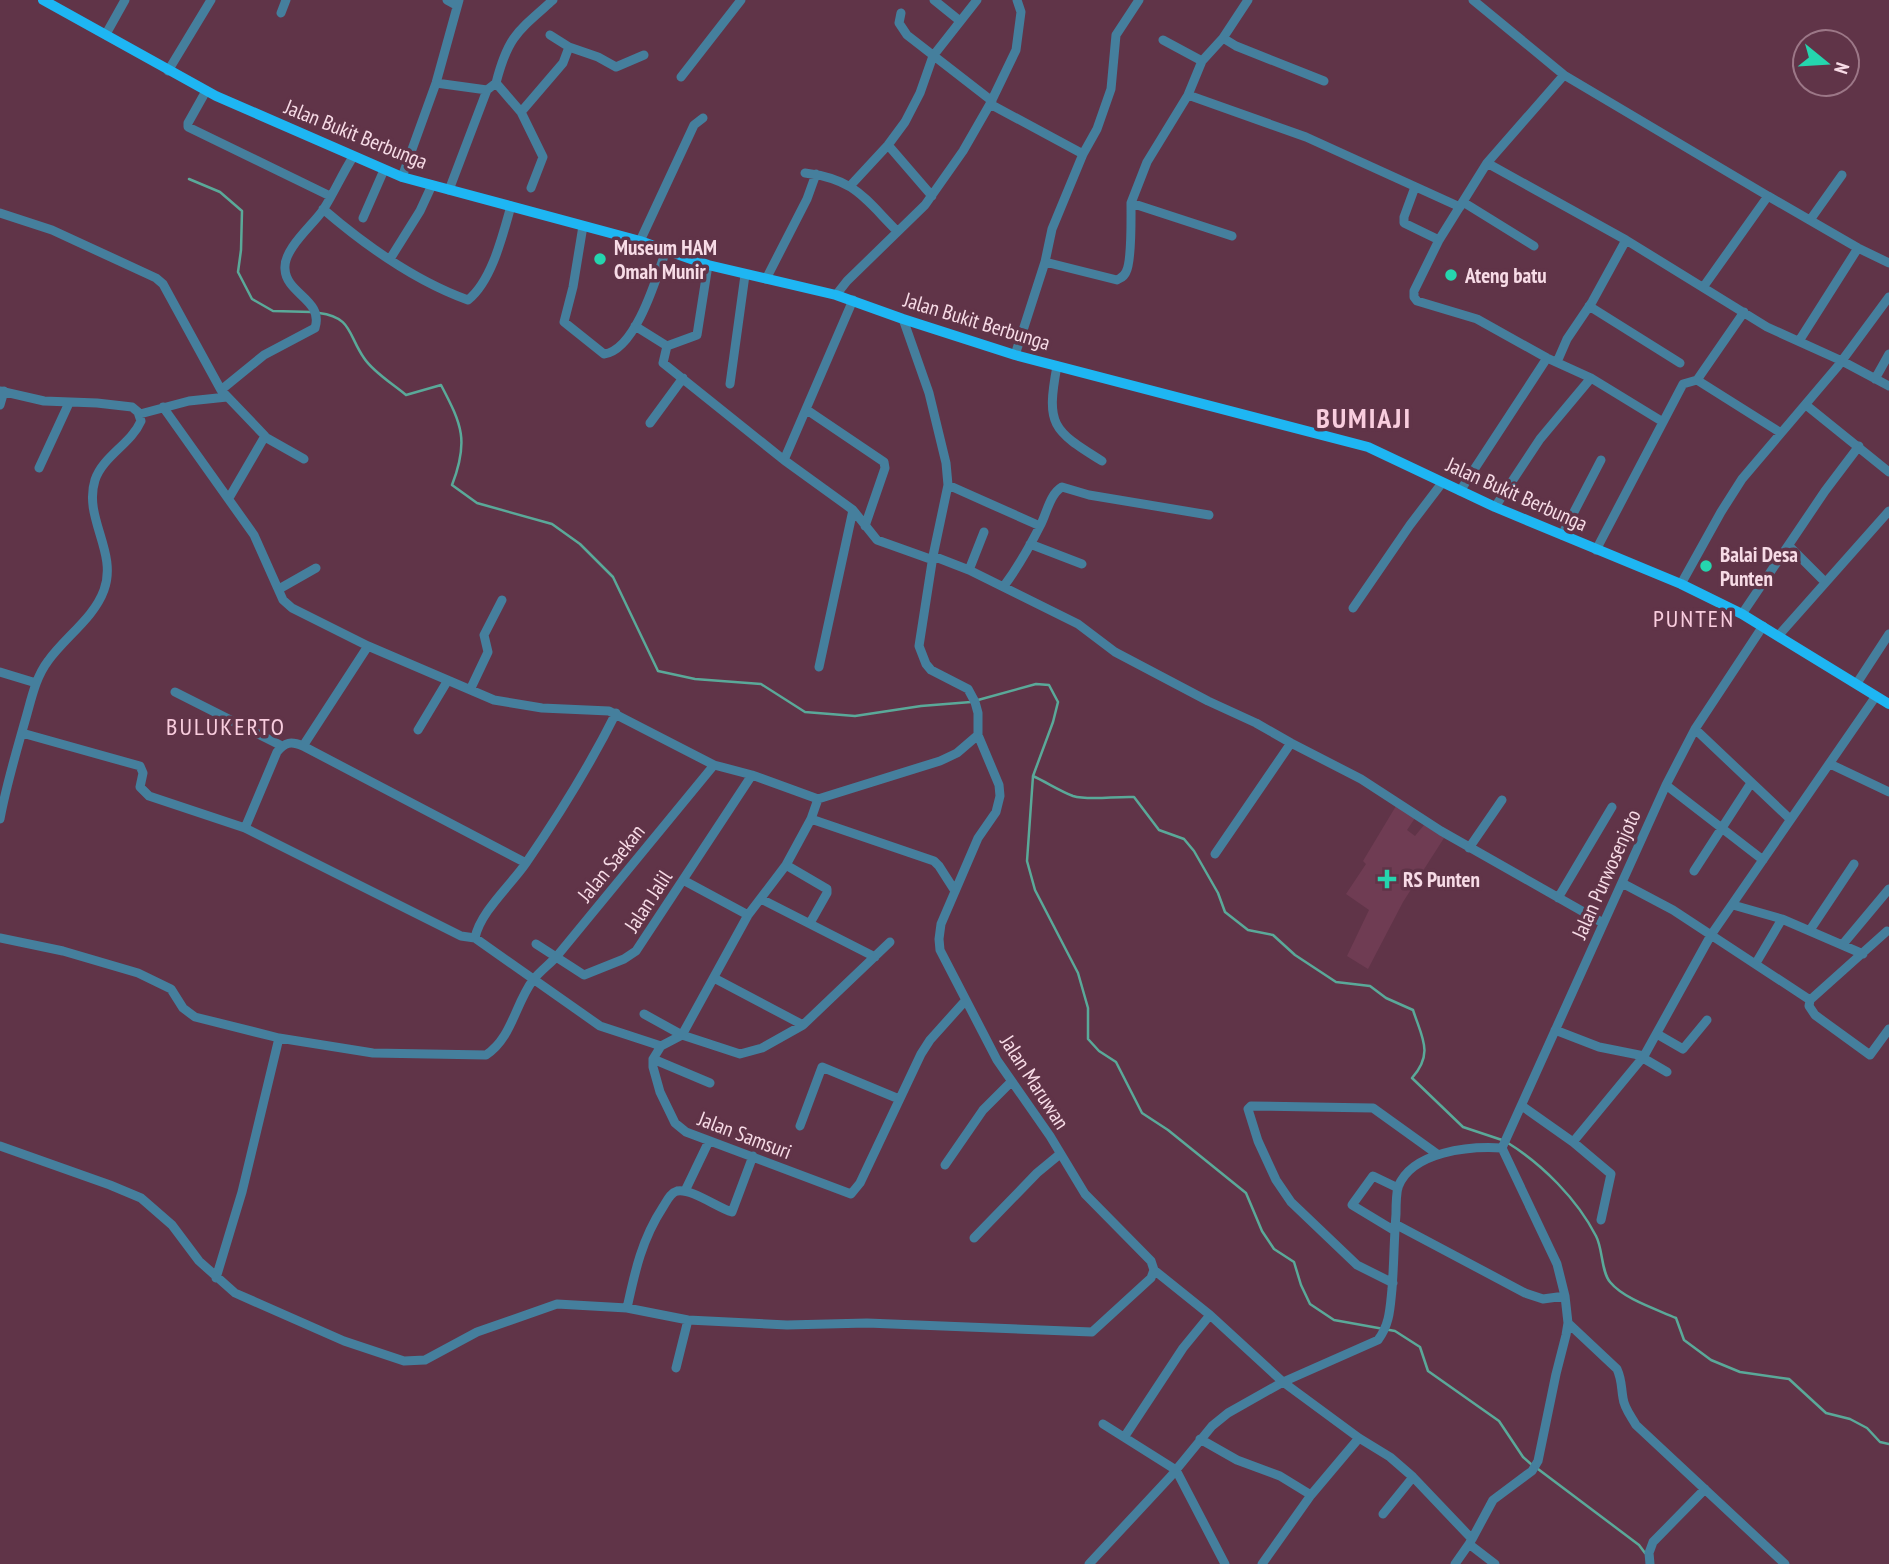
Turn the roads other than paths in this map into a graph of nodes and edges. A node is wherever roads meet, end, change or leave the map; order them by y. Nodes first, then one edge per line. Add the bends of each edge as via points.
1 (43, 0) edge
2 (125, 0) edge
3 (211, 0) edge
4 (286, 0) edge
5 (447, 0) edge
6 (553, 0) edge
7 (741, 0) edge
8 (934, 0) edge
9 (977, 0) edge
10 (1017, 0) edge
11 (1473, 0) edge
12 (1136, 1) edge
13 (1244, 1) edge
14 (458, 2) edge
15 (281, 13) dead end
16 (901, 13) dead end
17 (960, 21) junction
18 (106, 34) junction
19 (550, 35) dead end
20 (1223, 38) junction
21 (1163, 40) dead end
22 (569, 47) junction
23 (644, 55) dead end
24 (933, 56) junction
25 (1202, 61) junction
26 (168, 71) junction
27 (1564, 75) junction
28 (681, 77) dead end
29 (1324, 81) dead end
30 (436, 83) junction
31 (496, 83) junction
32 (487, 90) junction
33 (206, 91) junction
34 (1188, 95) junction
35 (991, 102) junction
36 (521, 112) junction
37 (703, 118) dead end
38 (888, 145) junction
39 (1083, 154) junction
40 (352, 157) junction
41 (1487, 163) junction
42 (384, 170) junction
43 (1842, 175) dead end
44 (402, 177) junction
45 (432, 185) junction
46 (850, 186) junction
47 (1415, 187) junction
48 (531, 188) dead end
49 (449, 190) junction
50 (330, 195) junction
51 (932, 196) junction
52 (1768, 196) junction
53 (1131, 203) junction
54 (1461, 205) junction
55 (511, 206) junction
56 (323, 209) junction
57 (0, 214) edge
58 (363, 218) dead end
59 (1810, 220) junction
60 (583, 226) junction
61 (897, 231) junction
62 (1232, 236) dead end
63 (1439, 240) junction
64 (1626, 240) junction
65 (640, 241) junction
66 (1534, 246) dead end
67 (1858, 248) junction
68 (666, 250) junction
69 (390, 259) junction
70 (1045, 262) junction
71 (1889, 263) edge
72 (708, 265) junction
73 (745, 275) junction
74 (766, 279) junction
75 (1704, 286) junction
76 (836, 295) junction
77 (1889, 296) edge
78 (853, 300) junction
79 (1589, 306) junction
80 (1744, 312) junction
81 (903, 319) junction
82 (635, 326) junction
83 (1799, 341) junction
84 (667, 346) junction
85 (1889, 354) edge
86 (1015, 355) junction
87 (1552, 360) junction
88 (1842, 361) junction
89 (1680, 363) dead end
90 (1057, 366) junction
91 (684, 378) junction
92 (1591, 378) junction
93 (1875, 379) junction
94 (1697, 380) junction
95 (730, 384) dead end
96 (1889, 386) edge
97 (2, 391) edge
98 (224, 393) junction
99 (69, 403) junction
100 (0, 405) edge
101 (1806, 405) junction
102 (163, 407) junction
103 (807, 411) junction
104 (140, 414) junction
105 (1663, 422) junction
106 (650, 423) dead end
107 (1782, 433) junction
108 (265, 437) junction
109 (1859, 446) junction
110 (304, 460) dead end
111 (784, 460) junction
112 (1601, 460) dead end
113 (1101, 461) dead end
114 (39, 468) dead end
115 (1889, 472) edge
116 (1442, 483) junction
117 (948, 485) junction
118 (1461, 491) junction
119 (229, 498) junction
120 (1495, 507) junction
121 (853, 510) junction
122 (1889, 511) edge
123 (1209, 515) dead end
124 (865, 526) junction
125 (1040, 526) junction
126 (984, 532) dead end
127 (1562, 536) junction
128 (1030, 544) junction
129 (1789, 546) junction
130 (1596, 550) junction
131 (933, 558) junction
132 (1082, 564) dead end
133 (316, 568) dead end
134 (969, 569) junction
135 (1825, 582) junction
136 (1681, 584) junction
137 (1004, 586) junction
138 (279, 589) junction
139 (502, 600) dead end
140 (1353, 608) dead end
141 (1742, 614) junction
142 (1763, 626) junction
143 (1889, 634) edge
144 (1779, 635) junction
145 (368, 646) junction
146 (819, 667) dead end
147 (0, 672) edge
148 (448, 680) junction
149 (1857, 682) junction
150 (37, 683) junction
151 (470, 690) junction
152 (174, 692) dead end
153 (1876, 696) junction
154 (1889, 704) edge
155 (616, 713) junction
156 (1696, 729) junction
157 (418, 730) dead end
158 (22, 733) junction
159 (978, 735) junction
160 (1291, 744) junction
161 (282, 746) junction
162 (303, 746) junction
163 (1830, 764) junction
164 (714, 765) junction
165 (752, 775) junction
166 (1751, 783) junction
167 (1666, 785) junction
168 (1889, 792) edge
169 (818, 799) junction
170 (1502, 800) dead end
171 (1612, 807) dead end
172 (0, 819) edge
173 (811, 819) junction
174 (1790, 819) junction
175 (246, 828) junction
176 (1722, 828) junction
177 (1469, 848) junction
178 (1215, 854) dead end
179 (1763, 860) junction
180 (526, 863) junction
181 (1854, 864) dead end
182 (786, 865) junction
183 (1694, 871) dead end
184 (683, 880) junction
185 (1622, 883) junction
186 (1889, 889) edge
187 (955, 891) junction
188 (1558, 898) junction
189 (761, 899) junction
190 (1733, 905) junction
191 (748, 915) junction
192 (1782, 919) junction
193 (810, 923) junction
194 (1604, 923) junction
195 (1810, 930) junction
196 (1888, 931) edge
197 (1711, 935) junction
198 (0, 938) edge
199 (475, 938) junction
200 (890, 943) dead end
201 (536, 944) dead end
202 (1843, 944) junction
203 (1863, 954) junction
204 (558, 956) junction
205 (875, 957) junction
206 (1756, 963) junction
207 (714, 978) junction
208 (533, 980) junction
209 (1810, 1000) junction
210 (965, 1001) junction
211 (644, 1014) dead end
212 (1707, 1020) dead end
213 (803, 1025) junction
214 (1889, 1029) edge
215 (1555, 1030) junction
216 (1657, 1034) junction
217 (682, 1035) junction
218 (279, 1038) junction
219 (661, 1046) junction
220 (1644, 1057) junction
221 (653, 1059) junction
222 (1667, 1072) dead end
223 (1012, 1082) junction
224 (710, 1083) dead end
225 (899, 1099) junction
226 (1522, 1107) junction
227 (800, 1126) dead end
228 (709, 1141) junction
229 (1573, 1142) junction
230 (1505, 1143) junction
231 (0, 1146) edge
232 (1060, 1154) junction
233 (1437, 1154) junction
234 (753, 1156) junction
235 (945, 1165) dead end
236 (1398, 1188) junction
237 (685, 1191) junction
238 (1601, 1220) dead end
239 (1395, 1227) junction
240 (974, 1238) dead end
241 (1154, 1270) junction
242 (216, 1278) junction
243 (1392, 1283) junction
244 (1565, 1296) junction
245 (627, 1308) junction
246 (1210, 1315) junction
247 (688, 1320) junction
248 (1568, 1323) junction
249 (676, 1368) dead end
250 (1283, 1382) junction
251 (1103, 1424) dead end
252 (1125, 1436) junction
253 (1359, 1438) junction
254 (1200, 1439) junction
255 (1176, 1470) junction
256 (1413, 1476) junction
257 (1705, 1489) junction
258 (1311, 1495) junction
259 (1383, 1514) dead end
260 (1470, 1542) junction
261 (1089, 1564) edge
262 (1225, 1564) edge
263 (1262, 1564) edge
264 (1455, 1564) edge
265 (1495, 1564) edge
266 (1650, 1564) edge
267 (1785, 1564) edge

1 - 18 main road, Jalan Bukit Berbunga
2 - 18 street
3 - 26 street
4 - 15 street
5 - 14 street
6 - 31 street via 514,35
7 - 28 street
8 - 17 street
9 - 17 street
10 - 35 street via 1021,12 1018,42
11 - 27 street
12 - 39 street via 1116,35 1111,89
13 - 20 street
14 - 30 street
16 - 24 street via 903,29
17 - 24 street
18 - 26 main road, Jalan Bukit Berbunga
19 - 22 street
20 - 25 street
20 - 29 street
21 - 25 street
22 - 23 street via 616,67
22 - 36 street via 557,72
24 - 35 street
24 - 38 street via 916,102
25 - 34 street
26 - 33 main road, Jalan Bukit Berbunga
27 - 41 street
27 - 52 street
30 - 32 street
30 - 44 street
31 - 32 street
31 - 36 street
32 - 49 street
33 - 40 main road, Jalan Bukit Berbunga
33 - 50 street via 188,127
34 - 47 street via 1306,138
34 - 53 street via 1147,162
35 - 39 street
35 - 51 street
36 - 48 street via 544,159
37 - 65 street via 694,125
38 - 46 street
38 - 51 street
39 - 70 street via 1052,229
40 - 42 main road, Jalan Bukit Berbunga
40 - 50 street
41 - 54 street
41 - 64 street
42 - 44 main road, Jalan Bukit Berbunga
42 - 58 street
43 - 59 street
44 - 45 main road, Jalan Bukit Berbunga
45 - 49 main road, Jalan Bukit Berbunga
45 - 69 street
46 - 61 street
46 - 74 street via 811,173 807,199
47 - 54 street
47 - 63 street via 1404,223
49 - 55 main road, Jalan Bukit Berbunga
50 - 56 street
51 - 61 street
52 - 59 street
52 - 75 street
53 - 62 street
53 - 70 street via 1129,266 1122,277 1117,280
54 - 63 street
54 - 66 street
55 - 60 main road, Jalan Bukit Berbunga
55 - 69 street via 498,250 469,300
56 - 69 street
56 - 98 street via 296,243 285,268 316,312 314,330 264,355
57 - 98 street via 52,230 156,278
59 - 67 street
60 - 65 main road, Jalan Bukit Berbunga
60 - 82 street via 564,323 606,354 625,341
61 - 76 street
63 - 87 street via 1414,291 1415,299 1477,319
64 - 75 street
64 - 79 street
65 - 68 main road, Jalan Bukit Berbunga
67 - 71 street
67 - 83 street
68 - 72 main road, Jalan Bukit Berbunga
68 - 82 street
70 - 86 street
72 - 73 main road, Jalan Bukit Berbunga
72 - 84 street via 697,335
73 - 74 main road, Jalan Bukit Berbunga
73 - 95 street
74 - 76 main road, Jalan Bukit Berbunga
75 - 80 street
76 - 78 main road, Jalan Bukit Berbunga
77 - 88 street
78 - 81 main road, Jalan Bukit Berbunga
78 - 103 street
79 - 87 street
79 - 89 street
80 - 83 street
80 - 94 street
81 - 86 main road, Jalan Bukit Berbunga
81 - 117 street via 929,393
82 - 84 street
83 - 88 street
84 - 91 street via 663,363
85 - 93 street
86 - 90 main road, Jalan Bukit Berbunga
87 - 92 street
87 - 118 street
88 - 93 street
88 - 101 street
90 - 113 street via 1053,418 1064,434
90 - 116 main road, Jalan Bukit Berbunga via 1352,441
91 - 106 street
91 - 111 street
92 - 105 street
92 - 120 street via 1539,439
93 - 96 street
94 - 105 street via 1679,388
94 - 107 street
97 - 99 street
97 - 100 street
98 - 102 street
98 - 108 street
99 - 104 street via 132,407
99 - 114 street
101 - 107 street
101 - 109 street
102 - 104 street
102 - 119 street
103 - 111 street
103 - 124 street via 884,462
104 - 150 street via 139,425 95,481 93,503 109,560 103,594 48,661
105 - 130 street
107 - 136 street via 1742,479
108 - 110 street
108 - 119 street
109 - 115 street
109 - 129 street
111 - 121 street
112 - 127 street
116 - 118 main road, Jalan Bukit Berbunga
116 - 140 street
117 - 125 street
117 - 131 street
118 - 120 main road, Jalan Bukit Berbunga
119 - 138 street via 254,535
120 - 127 main road, Jalan Bukit Berbunga
121 - 124 street
121 - 146 street
122 - 135 street
123 - 125 street via 1089,495 1062,486
124 - 131 street via 877,540
125 - 128 street
126 - 134 street
127 - 130 main road, Jalan Bukit Berbunga
128 - 132 street
128 - 137 street
129 - 135 street
129 - 141 street
130 - 136 main road, Jalan Bukit Berbunga
131 - 134 street
131 - 159 street, Jalan Maruwan via 918,641 921,653 931,670 972,694
133 - 138 street
134 - 137 street
135 - 144 street
136 - 141 main road, Jalan Bukit Berbunga
137 - 160 street via 1078,624 1115,652
138 - 145 street via 292,608
139 - 151 street via 484,635 488,652
141 - 142 main road, Jalan Bukit Berbunga
142 - 144 main road, Jalan Bukit Berbunga
142 - 156 street, Jalan Purwosenjoto
143 - 149 street
144 - 149 main road, Jalan Bukit Berbunga
145 - 148 street
145 - 162 street
147 - 150 street
148 - 151 street
148 - 157 street
149 - 153 main road, Jalan Bukit Berbunga
150 - 158 street
151 - 155 street via 502,703
152 - 161 street
153 - 154 main road, Jalan Bukit Berbunga
153 - 163 street
155 - 164 street
155 - 180 street
156 - 166 street
156 - 167 street, Jalan Purwosenjoto
158 - 172 street
158 - 175 street via 140,766 140,787 149,796
159 - 169 street via 940,761
159 - 187 street, Jalan Maruwan via 999,785 999,803
160 - 177 street via 1361,779
160 - 178 street
161 - 162 street via 290,742
161 - 175 street
162 - 180 street
163 - 168 street
163 - 174 street
164 - 165 street
164 - 204 street, Jalan Saekan
165 - 169 street
165 - 184 street, Jalan Jalil
166 - 174 street
166 - 176 street
167 - 176 street
167 - 185 street, Jalan Purwosenjoto
169 - 173 street
170 - 177 street
171 - 188 street
173 - 182 street
173 - 187 street via 930,860
174 - 179 street
175 - 199 street via 461,936
176 - 179 street
176 - 183 street
177 - 188 street
179 - 190 street
180 - 199 street via 479,924
181 - 195 street
182 - 189 street
182 - 193 street via 827,889
184 - 191 street
184 - 204 street, Jalan Jalil via 631,955 584,975
185 - 194 street, Jalan Purwosenjoto
185 - 197 street
186 - 202 street
187 - 210 street, Jalan Maruwan via 939,939
188 - 194 street
189 - 191 street
189 - 193 street
190 - 192 street
190 - 197 street
191 - 207 street
192 - 195 street
192 - 206 street
193 - 205 street
194 - 215 street, Jalan Purwosenjoto
195 - 202 street
196 - 203 street
197 - 206 street
197 - 216 street
198 - 218 street, Jalan Saekan via 138,973 171,989 195,1017
199 - 208 street
200 - 205 street
201 - 204 street, Jalan Jalil
202 - 203 street
203 - 209 street
204 - 208 street, Jalan Saekan
205 - 213 street
206 - 209 street
207 - 213 street
207 - 217 street
208 - 218 street, Jalan Saekan via 501,1042 486,1055 373,1053
208 - 219 street via 601,1027
209 - 214 street via 1815,1016 1870,1055
210 - 223 street, Jalan Maruwan
210 - 225 street, Jalan Samsuri via 930,1040
211 - 217 street
212 - 216 street via 1683,1049
213 - 217 street via 762,1048 740,1054
215 - 220 street
215 - 226 street, Jalan Purwosenjoto
216 - 220 street
217 - 219 street
218 - 242 street
219 - 221 street
220 - 222 street
220 - 229 street
221 - 224 street
221 - 228 street, Jalan Samsuri via 660,1092 675,1123
223 - 232 street, Jalan Maruwan
223 - 235 street via 983,1110
225 - 227 street via 822,1067
225 - 234 street, Jalan Samsuri via 851,1194
226 - 229 street
226 - 230 street, Jalan Purwosenjoto
228 - 234 street, Jalan Samsuri
228 - 237 street
229 - 238 street via 1612,1176
230 - 233 street
230 - 244 street via 1557,1264
231 - 242 street via 141,1198 172,1225
232 - 240 street
232 - 241 street, Jalan Maruwan via 1085,1194 1147,1257
233 - 236 street via 1404,1176
233 - 243 street via 1373,1108 1251,1105 1248,1109 1258,1141 1291,1202 1357,1265
234 - 237 street via 732,1212
236 - 239 street
236 - 239 street via 1373,1177 1352,1205
237 - 245 street via 673,1192 641,1247
239 - 243 street
239 - 244 street via 1525,1293 1543,1299
241 - 246 street, Jalan Maruwan
241 - 247 street via 1100,1327 1089,1332
242 - 245 street via 235,1293 310,1327 413,1362 432,1357 477,1332 557,1304
243 - 250 street via 1389,1317 1378,1340
244 - 248 street
245 - 247 street
246 - 250 street, Jalan Maruwan
246 - 252 street
247 - 249 street
248 - 257 street via 1618,1369 1622,1398 1636,1425
248 - 260 street via 1538,1461 1532,1471 1493,1500
250 - 253 street, Jalan Maruwan
250 - 254 street via 1227,1413
251 - 252 street
252 - 255 street
253 - 256 street, Jalan Maruwan
253 - 258 street
254 - 255 street
254 - 258 street
255 - 261 street
255 - 262 street
256 - 259 street
256 - 260 street, Jalan Maruwan
257 - 266 street via 1653,1542
257 - 267 street
258 - 263 street
260 - 264 street
260 - 265 street, Jalan Maruwan

